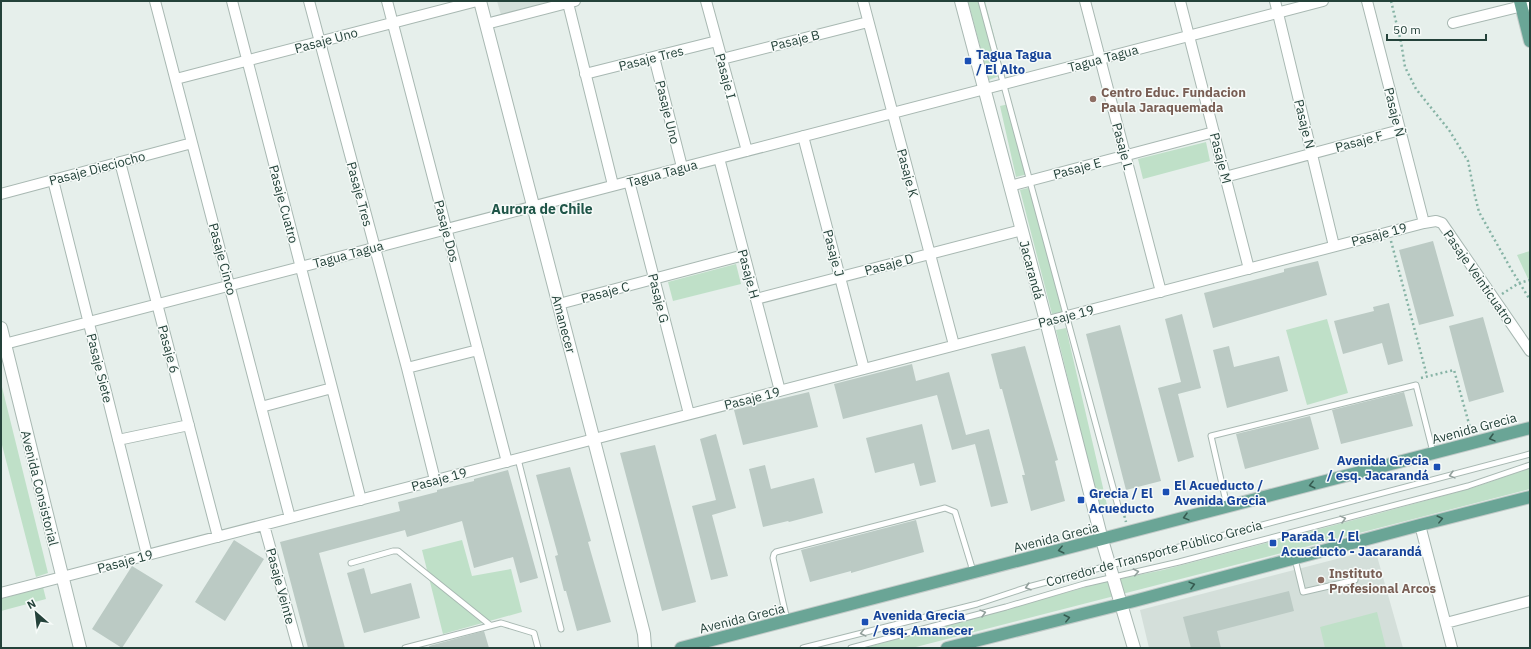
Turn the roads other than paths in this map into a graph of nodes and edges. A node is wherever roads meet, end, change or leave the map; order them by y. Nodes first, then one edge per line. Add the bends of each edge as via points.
1 (155, 1) edge
2 (232, 1) edge
3 (309, 1) edge
4 (387, 1) edge
5 (478, 1) edge
6 (706, 1) edge
7 (863, 1) edge
8 (961, 1) edge
9 (981, 1) edge
10 (1085, 1) edge
11 (1180, 1) edge
12 (1275, 1) edge
13 (1323, 1) edge
14 (1366, 1) edge
15 (571, 2) edge
16 (1524, 4) edge
17 (1278, 13) junction
18 (868, 22) junction
19 (393, 23) junction
20 (1453, 23) dead end
21 (486, 24) junction
22 (1189, 36) junction
23 (717, 41) junction
24 (1530, 41) edge
25 (320, 42) junction
26 (654, 57) junction
27 (722, 58) junction
28 (1100, 59) junction
29 (247, 61) junction
30 (585, 74) junction
31 (176, 79) junction
32 (1003, 84) junction
33 (985, 89) junction
34 (892, 113) junction
35 (1400, 130) junction
36 (1214, 132) junction
37 (804, 136) junction
38 (192, 143) junction
39 (746, 151) junction
40 (1312, 154) junction
41 (1125, 155) junction
42 (719, 158) junction
43 (120, 162) junction
44 (682, 168) junction
45 (1226, 177) junction
46 (53, 180) junction
47 (629, 181) junction
48 (1030, 181) junction
49 (613, 185) junction
50 (1010, 186) junction
51 (1, 194) edge
52 (533, 206) junction
53 (1424, 222) junction
54 (1442, 223) joint
55 (446, 229) junction
56 (1022, 230) junction
57 (1334, 246) junction
58 (374, 248) junction
59 (930, 254) junction
60 (744, 255) junction
61 (301, 267) junction
62 (1249, 268) junction
63 (840, 277) junction
64 (654, 279) junction
65 (230, 285) junction
66 (1161, 292) junction
67 (756, 299) junction
68 (158, 304) junction
69 (558, 304) junction
70 (1066, 316) junction
71 (88, 322) junction
72 (1046, 322) junction
73 (1, 328) edge
74 (3, 345) edge
75 (954, 345) junction
76 (478, 350) junction
77 (1530, 351) edge
78 (407, 368) junction
79 (864, 369) junction
80 (332, 388) junction
81 (780, 391) junction
82 (261, 407) junction
83 (689, 414) junction
84 (189, 424) junction
85 (1530, 428) edge
86 (593, 438) junction
87 (118, 440) junction
88 (1433, 453) junction
89 (1530, 454) edge
90 (518, 459) junction
91 (507, 462) junction
92 (1530, 465) edge
93 (435, 480) junction
94 (1530, 498) edge
95 (361, 500) junction
96 (1118, 506) dead end
97 (1227, 506) junction
98 (290, 518) junction
99 (264, 525) junction
100 (1420, 525) junction
101 (218, 536) junction
102 (1102, 540) junction
103 (146, 555) junction
104 (1294, 558) junction
105 (351, 563) dead end
106 (1109, 565) junction
107 (974, 573) junction
108 (62, 577) junction
109 (1112, 578) junction
110 (1355, 580) dead end
111 (1, 593) edge
112 (1530, 601) edge
113 (1120, 604) junction
114 (788, 621) junction
115 (1446, 623) junction
116 (490, 625) junction
117 (561, 629) dead end
118 (80, 648) edge
119 (298, 648) edge
120 (405, 648) edge
121 (538, 648) edge
122 (645, 648) edge
123 (681, 648) edge
124 (803, 648) edge
125 (851, 648) edge
126 (947, 648) edge
127 (1134, 648) edge
128 (1452, 648) edge

1 - 31 street, Pasaje Cinco
2 - 29 street, Pasaje Cuatro
3 - 25 street, Pasaje Tres
4 - 19 street, Pasaje Dos
5 - 19 street, Pasaje Uno
5 - 21 street, Amanecer
6 - 23 street, Pasaje I
7 - 18 street, Pasaje K
8 - 33 street, Jacarandá
9 - 32 lane
10 - 28 street, Pasaje L
11 - 22 street, Pasaje M
12 - 17 street, Pasaje N
13 - 17 street, Tagua Tagua
14 - 35 street, Pasaje Ñ
15 - 21 street
15 - 30 street
16 - 20 street
16 - 24 main road
17 - 22 street, Tagua Tagua
17 - 40 street, Pasaje N
18 - 27 street, Pasaje B
18 - 34 street, Pasaje K
19 - 25 street, Pasaje Uno
19 - 55 street, Pasaje Dos
21 - 52 street, Amanecer
22 - 28 street, Tagua Tagua
22 - 36 street, Pasaje M
23 - 26 street, Pasaje Tres
23 - 27 street, Pasaje I
25 - 29 street, Pasaje Uno
25 - 58 street, Pasaje Tres
26 - 30 street, Pasaje Tres
26 - 44 street, Pasaje Uno
27 - 39 street, Pasaje I
28 - 32 street, Tagua Tagua
28 - 41 street, Pasaje L
29 - 31 street, Pasaje Uno
29 - 61 street, Pasaje Cuatro
30 - 49 street
31 - 38 street, Pasaje Cinco
32 - 33 street, Tagua Tagua
32 - 48 lane
33 - 34 street, Tagua Tagua
33 - 50 street, Jacarandá
34 - 37 street, Tagua Tagua
34 - 59 street, Pasaje K
35 - 40 street, Pasaje F
35 - 53 street, Pasaje Ñ
36 - 41 street, Pasaje E
36 - 45 street, Pasaje M
37 - 39 street, Tagua Tagua
37 - 63 street, Pasaje J
38 - 43 street, Pasaje Dieciocho
38 - 65 street, Pasaje Cinco
39 - 42 street, Tagua Tagua
40 - 45 street, Pasaje F
40 - 57 street, Pasaje N
41 - 48 street, Pasaje E
41 - 66 street, Pasaje L
42 - 44 street, Tagua Tagua
42 - 60 street, Pasaje H
43 - 46 street, Pasaje Dieciocho
43 - 68 street, Pasaje 6
44 - 47 street, Tagua Tagua
45 - 62 street, Pasaje M
46 - 51 street, Pasaje Dieciocho
46 - 71 street, Pasaje Siete
47 - 49 street, Tagua Tagua
47 - 64 street, Pasaje G
48 - 50 street, Pasaje E
48 - 70 lane
49 - 52 street, Tagua Tagua
50 - 56 street, Jacarandá
52 - 55 street, Tagua Tagua
52 - 69 street, Amanecer
53 - 54 street, Pasaje 19
53 - 57 street, Pasaje 19
54 - 77 street, Pasaje Veinticuatro
55 - 58 street, Tagua Tagua
55 - 76 street, Pasaje Dos
56 - 59 street, Pasaje D
56 - 72 street, Jacarandá
57 - 62 street, Pasaje 19
58 - 61 street, Tagua Tagua
58 - 78 street, Pasaje Tres
59 - 63 street, Pasaje D
59 - 75 street, Pasaje K
60 - 64 street, Pasaje C
60 - 67 street, Pasaje H
61 - 65 street, Tagua Tagua
61 - 80 street, Pasaje Cuatro
62 - 66 street, Pasaje 19
63 - 67 street, Pasaje D
63 - 79 street, Pasaje J
64 - 69 street, Pasaje C
64 - 83 street, Pasaje G
65 - 68 street, Tagua Tagua
65 - 82 street, Pasaje Cinco
66 - 70 street, Pasaje 19
67 - 81 street, Pasaje H
68 - 71 street, Tagua Tagua
68 - 84 street, Pasaje 6
69 - 86 street, Amanecer
70 - 72 street, Pasaje 19
70 - 96 lane
71 - 74 street, Tagua Tagua
71 - 87 street, Pasaje Siete
72 - 75 street, Pasaje 19
72 - 102 street, Jacarandá
73 - 74 street, Avenida Consistorial
74 - 108 street, Avenida Consistorial
75 - 79 street, Pasaje 19
76 - 78 street
76 - 91 street, Pasaje Dos
78 - 93 street, Pasaje Tres
79 - 81 street, Pasaje 19
80 - 82 street
80 - 95 street, Pasaje Cuatro
81 - 83 street, Pasaje 19
82 - 98 street, Pasaje Cinco
83 - 86 street, Pasaje 19
84 - 87 street
84 - 101 street, Pasaje 6
85 -> 88 main road, Avenida Grecia
86 - 90 street, Pasaje 19
86 - 122 street, Amanecer
87 - 103 street, Pasaje Siete
88 -> 97 main road, Avenida Grecia
88 - 97 lane via 1416,385 1211,436
89 -> 106 lane, Corredor de Transporte Público Grecia
90 - 91 street, Pasaje 19
90 - 117 lane
91 - 93 street, Pasaje 19
109 -> 92 lane, Corredor de Transporte Público Grecia via 1468,486
93 - 95 street, Pasaje 19
100 -> 94 main road
95 - 98 street, Pasaje 19
97 -> 102 main road, Avenida Grecia
98 - 99 street, Pasaje 19
99 - 101 street, Pasaje 19
99 - 119 street, Pasaje Veinte
100 - 104 main road
100 - 115 street
101 - 103 street, Pasaje 19
102 - 106 street, Jacarandá
102 -> 107 main road, Avenida Grecia
103 - 108 street, Pasaje 19
104 - 110 lane via 1303,592
113 -> 104 main road
105 - 116 lane via 398,551
106 - 109 street, Jacarandá
106 -> 124 lane, Corredor de Transporte Público Grecia via 977,604
107 - 114 main road, Avenida Grecia
107 - 114 lane via 955,512 945,508 776,552 773,558
108 - 111 street, Pasaje 19
108 - 118 street, Avenida Consistorial
109 - 113 street, Jacarandá
125 -> 109 lane, Corredor de Transporte Público Grecia
112 - 115 street
126 -> 113 main road
113 - 127 street, Jacarandá
114 - 123 main road, Avenida Grecia
115 - 128 street
116 - 120 lane
116 - 121 lane via 501,623 534,633

